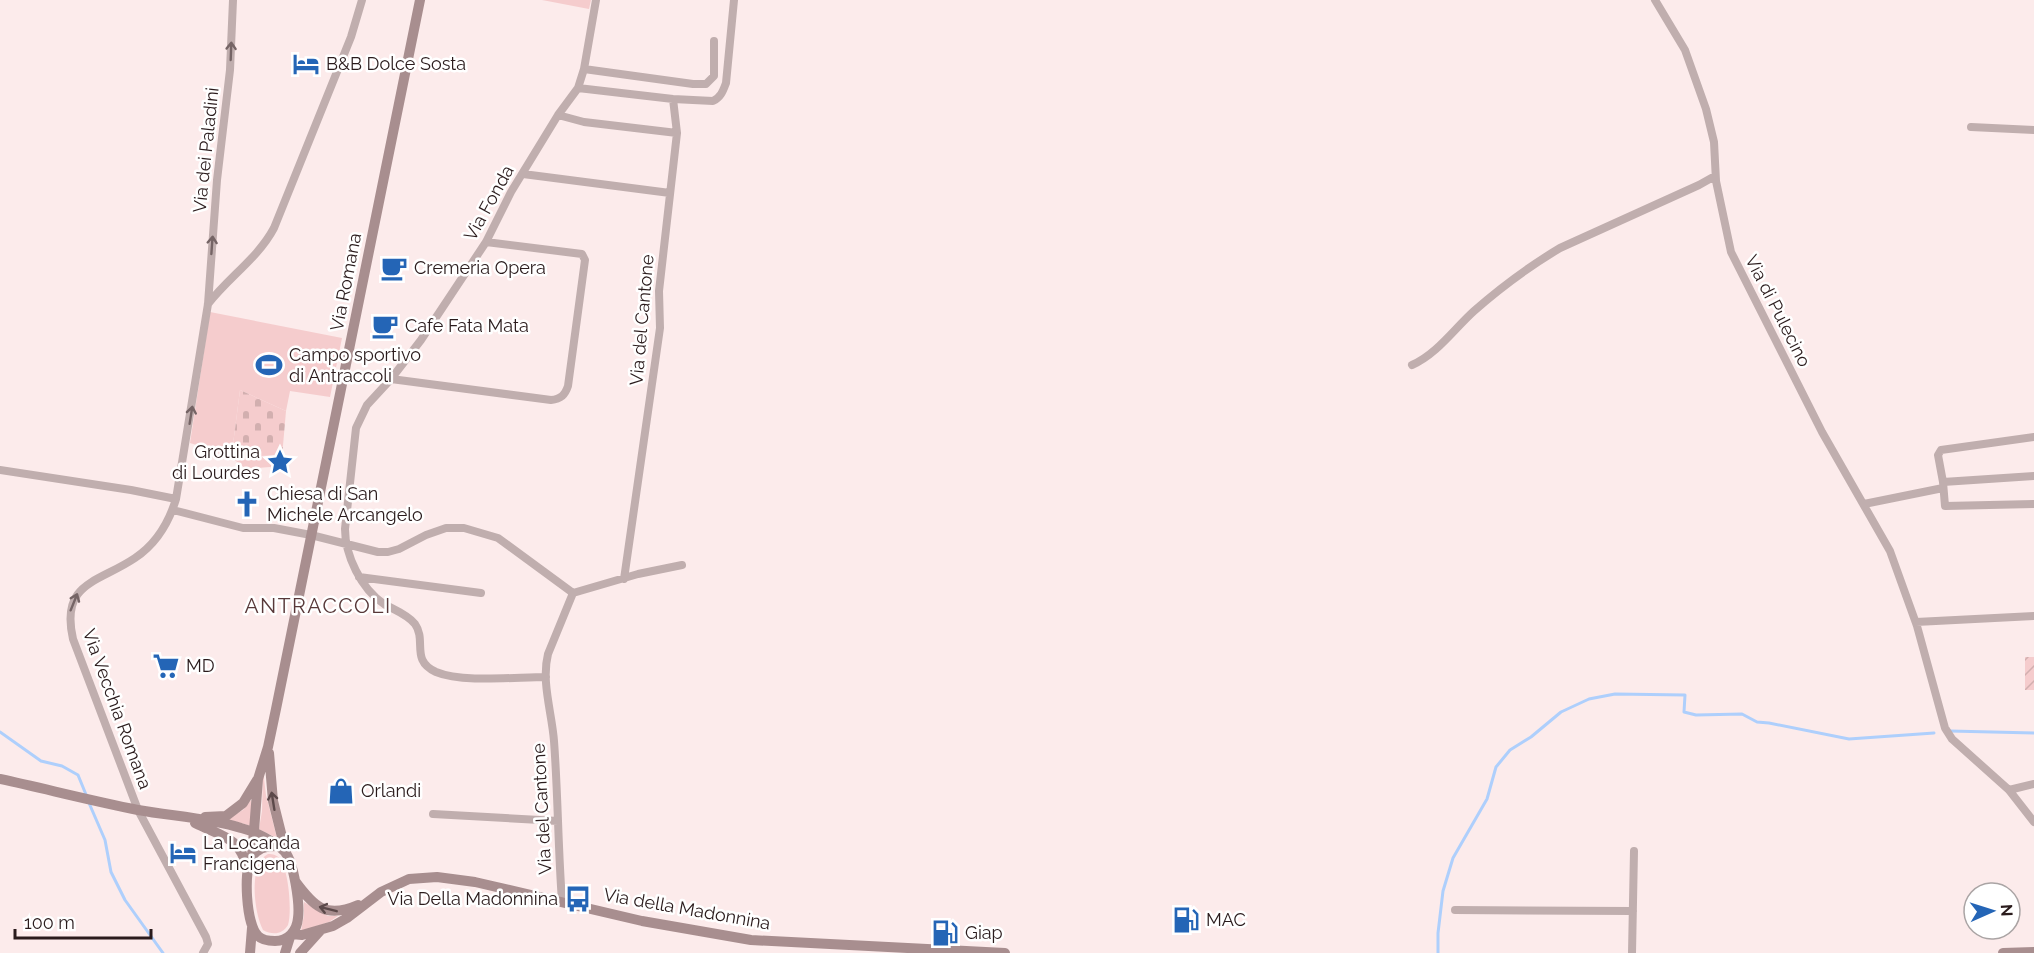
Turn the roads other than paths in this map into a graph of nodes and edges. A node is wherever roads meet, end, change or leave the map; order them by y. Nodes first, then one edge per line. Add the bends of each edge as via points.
1 (232, 0) edge
2 (362, 0) edge
3 (420, 0) edge
4 (596, 0) edge
5 (734, 0) edge
6 (1655, 0) edge
7 (714, 41) dead end
8 (584, 69) junction
9 (578, 88) junction
10 (673, 99) junction
11 (558, 116) junction
12 (1971, 127) dead end
13 (2034, 130) edge
14 (677, 133) junction
15 (523, 174) junction
16 (1715, 176) junction
17 (670, 193) junction
18 (486, 242) junction
19 (208, 304) junction
20 (1412, 365) dead end
21 (391, 379) junction
22 (2034, 436) edge
23 (0, 470) edge
24 (2034, 476) edge
25 (1943, 485) junction
26 (176, 499) junction
27 (1864, 504) junction
28 (2034, 504) edge
29 (173, 510) junction
30 (311, 535) junction
31 (345, 543) junction
32 (682, 565) dead end
33 (359, 577) junction
34 (624, 579) junction
35 (481, 593) dead end
36 (573, 593) junction
37 (2034, 616) edge
38 (1916, 622) junction
39 (546, 676) junction
40 (268, 747) junction
41 (0, 779) edge
42 (258, 779) junction
43 (2034, 784) edge
44 (2009, 790) junction
45 (138, 810) junction
46 (433, 814) dead end
47 (184, 818) junction
48 (558, 821) junction
49 (2034, 822) edge
50 (254, 832) junction
51 (276, 846) junction
52 (1634, 851) dead end
53 (286, 853) junction
54 (252, 856) junction
55 (248, 871) junction
56 (294, 879) junction
57 (372, 898) junction
58 (562, 901) junction
59 (1455, 909) dead end
60 (1633, 911) junction
61 (251, 925) junction
62 (320, 931) junction
63 (291, 935) junction
64 (2034, 952) edge
65 (203, 953) edge
66 (250, 953) edge
67 (285, 953) edge
68 (300, 953) edge
69 (1005, 953) edge
70 (1632, 953) edge
71 (2003, 953) edge

19 -> 1 street, Via dei Paladini via 230,70
2 - 19 street, Via Vecchia Romana via 351,37 274,228 260,251 223,284
3 - 30 main road, Via Romana
4 - 8 street, Via Fonda
5 - 10 street via 723,92 713,101
6 - 16 street, Via di Pulecino via 1685,50 1696,80 1714,142
7 - 8 street via 714,76 706,84
8 - 9 street, Via Fonda
9 - 10 street
9 - 11 street, Via Fonda
10 - 14 street, Via del Cantone
11 - 14 street
11 - 15 street, Via Fonda
12 - 13 street
14 - 17 street, Via del Cantone
15 - 17 street
15 - 18 street, Via Fonda
16 - 20 street via 1542,259 1475,310 1424,360
16 - 27 street, Via di Pulecino via 1731,252 1822,432
17 - 34 street, Via del Cantone via 660,327
18 - 21 street, Via Fonda
18 - 21 street via 582,254 585,260 565,394 551,400
26 -> 19 street, Via Vecchia Romana
21 - 31 street, Via Fonda via 367,405 356,428
22 - 25 street via 1941,450 1938,455
23 - 26 street
24 - 25 street
25 - 27 street
25 - 28 street via 1946,506
26 - 29 street, Via Vecchia Romana
27 - 38 street, Via di Pulecino via 1890,551
29 - 30 street via 243,528 274,528
45 -> 29 street, Via Vecchia Romana via 87,678 70,627 70,615 75,597 92,580 142,552 160,533
30 - 31 street
30 - 40 main road, Via Romana
31 - 33 street, Via Fonda
31 - 36 street via 388,552 446,528 464,528 498,538
32 - 34 street
33 - 35 street
33 - 39 street, Via Fonda via 375,598 416,626 421,660 435,671 469,677
34 - 36 street
36 - 39 street, Via del Cantone via 548,654
37 - 38 street
38 - 44 street, Via di Pulecino via 1945,728 1952,739
39 - 48 street, Via del Cantone
40 - 42 main road
53 -> 40 main road via 273,801
41 - 45 main road
42 - 47 main road via 243,803 226,816
42 - 50 main road
43 - 44 street
44 - 49 street, Via di Pulecino
45 - 47 main road
45 - 65 street, Via Vecchia Romana via 203,930 208,944
46 - 48 street
47 - 50 main road
47 - 55 main road via 230,838 242,851
48 - 58 street, Via del Cantone
50 - 51 main road
50 - 54 main road
51 - 53 main road
51 - 54 main road via 265,846
52 - 60 street
53 - 56 main road
54 - 55 main road
55 - 61 main road
57 -> 56 main road via 339,912 328,911 310,900
56 - 63 main road via 298,920
57 - 58 main road, Via della Madonnina via 409,879 437,877
57 - 62 main road via 347,918
58 - 69 main road, Via della Madonnina via 642,921 751,940
59 - 60 street
60 - 70 street
61 - 63 main road via 266,940 284,940
61 - 66 main road
62 - 63 main road
62 - 68 main road
63 - 67 main road
64 - 71 main road

